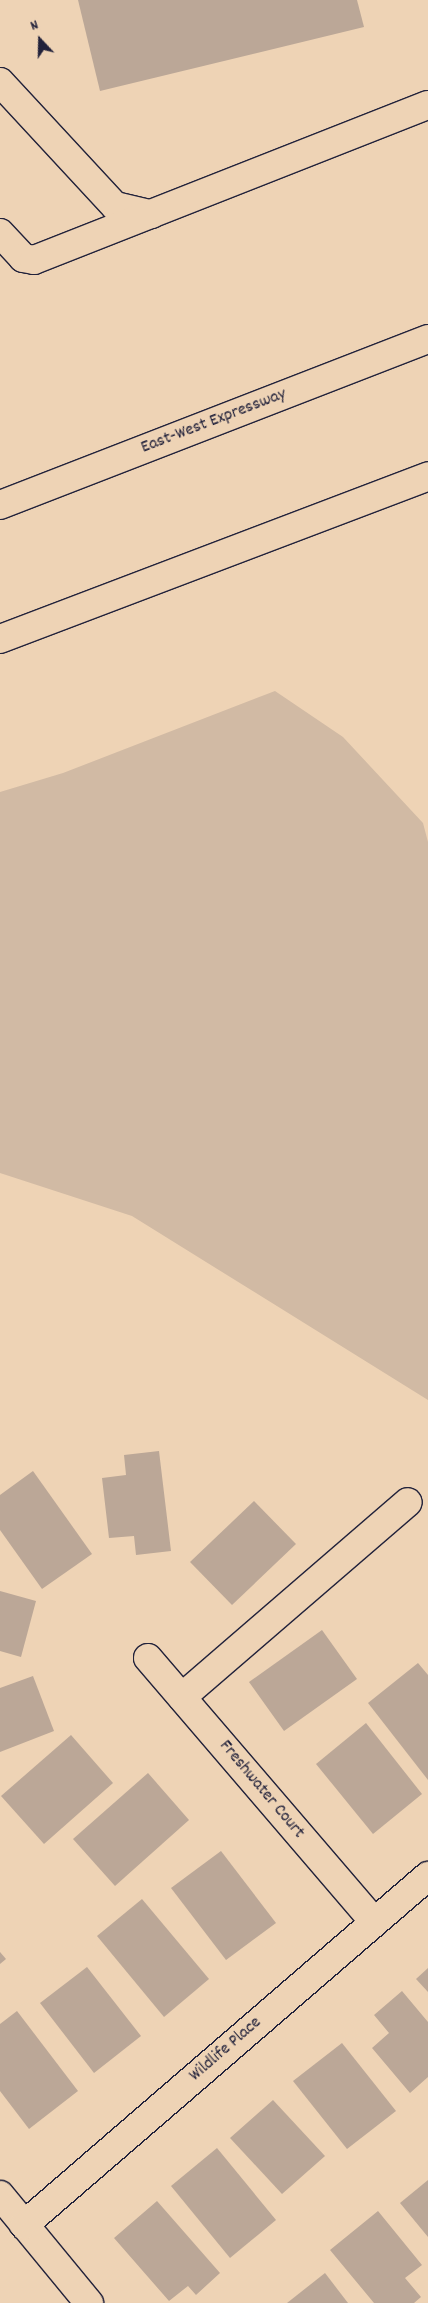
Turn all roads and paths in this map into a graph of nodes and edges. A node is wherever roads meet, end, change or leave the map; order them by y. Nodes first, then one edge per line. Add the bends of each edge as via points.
1 (0, 82) edge
2 (428, 105) edge
3 (151, 214) junction
4 (0, 233) edge
5 (428, 339) edge
6 (428, 476) edge
7 (0, 505) edge
8 (0, 639) edge
9 (408, 1502) dead end
10 (148, 1658) dead end
11 (182, 1697) junction
12 (428, 1876) edge
13 (374, 1922) junction
14 (0, 2195) edge
15 (24, 2225) junction
16 (89, 2303) edge

1 - 3 main road via 115,206
2 - 3 main road
3 - 4 main road via 34,260 23,258
5 - 7 main road, East-West Expressway
6 - 8 main road
9 - 11 main road
10 - 11 main road, Freshwater Court
11 - 13 main road, Freshwater Court
12 - 13 main road, Wildlife Place
13 - 15 main road, Wildlife Place
14 - 15 main road
15 - 16 main road

